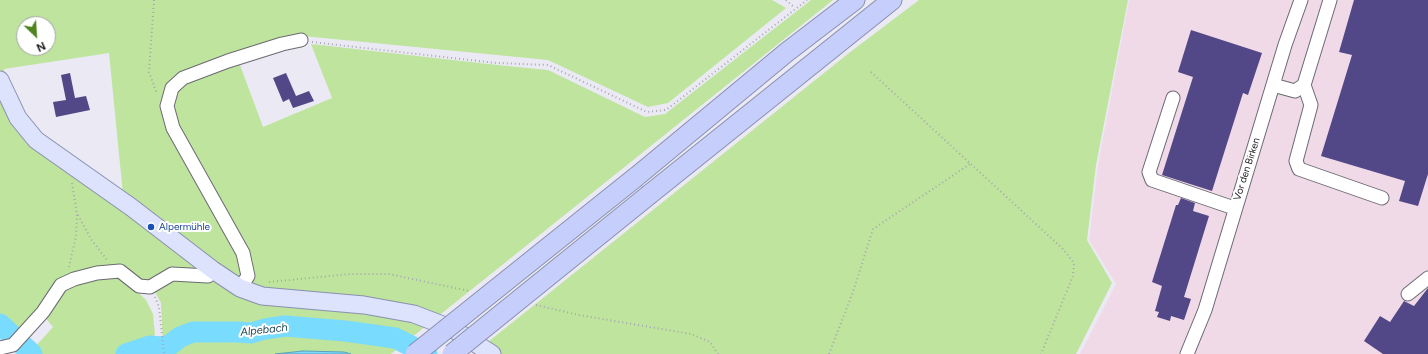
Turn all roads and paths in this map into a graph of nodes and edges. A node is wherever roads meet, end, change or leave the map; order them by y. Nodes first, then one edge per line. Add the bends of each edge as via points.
1 (154, 0) edge
2 (786, 0) edge
3 (807, 0) edge
4 (855, 0) edge
5 (892, 0) edge
6 (1301, 0) edge
7 (1330, 0) edge
8 (795, 8) junction
9 (301, 40) joint
10 (871, 72) dead end
11 (0, 80) edge
12 (1273, 85) junction
13 (1304, 85) junction
14 (1173, 98) dead end
15 (167, 106) junction
16 (970, 164) junction
17 (71, 165) junction
18 (1382, 198) dead end
19 (1234, 208) junction
20 (77, 214) junction
21 (213, 270) junction
22 (120, 271) junction
23 (1428, 278) edge
24 (60, 285) junction
25 (150, 287) junction
26 (240, 288) junction
27 (1408, 294) dead end
28 (0, 348) edge
29 (164, 354) edge
30 (415, 354) edge
31 (452, 354) edge
32 (492, 354) edge
33 (829, 354) edge
34 (1041, 354) edge
35 (1187, 354) edge

1 - 15 path via 149,72 158,96
2 - 8 path
3 - 8 path
4 - 30 highway, bridge via 787,52
5 - 31 highway, bridge
6 - 12 street, Vor den Birken
7 - 13 street
8 - 9 path via 666,110 647,112 548,65 496,63
9 - 15 street via 228,61 183,78 172,88
10 - 16 path
11 - 17 main road via 18,118 36,140
12 - 13 street via 1295,91
12 - 19 street, Vor den Birken
13 - 18 street via 1311,105 1296,161 1299,169
14 - 19 street via 1149,172 1152,180
15 - 26 street via 173,128 243,253 248,276
16 - 33 path via 873,229 853,292
16 - 34 path via 1063,249 1074,263 1073,276
17 - 20 path
17 - 21 main road
19 - 35 street, Vor den Birken via 1205,310
20 - 22 path via 106,259
20 - 24 path via 76,236 68,271
21 - 25 street via 208,276 172,274
21 - 26 main road
22 - 24 street via 96,273
22 - 25 street via 139,286
23 - 27 street
24 - 28 street via 44,312 14,345
25 - 29 path via 159,307
26 - 32 main road via 262,296 364,305 414,314 452,329

